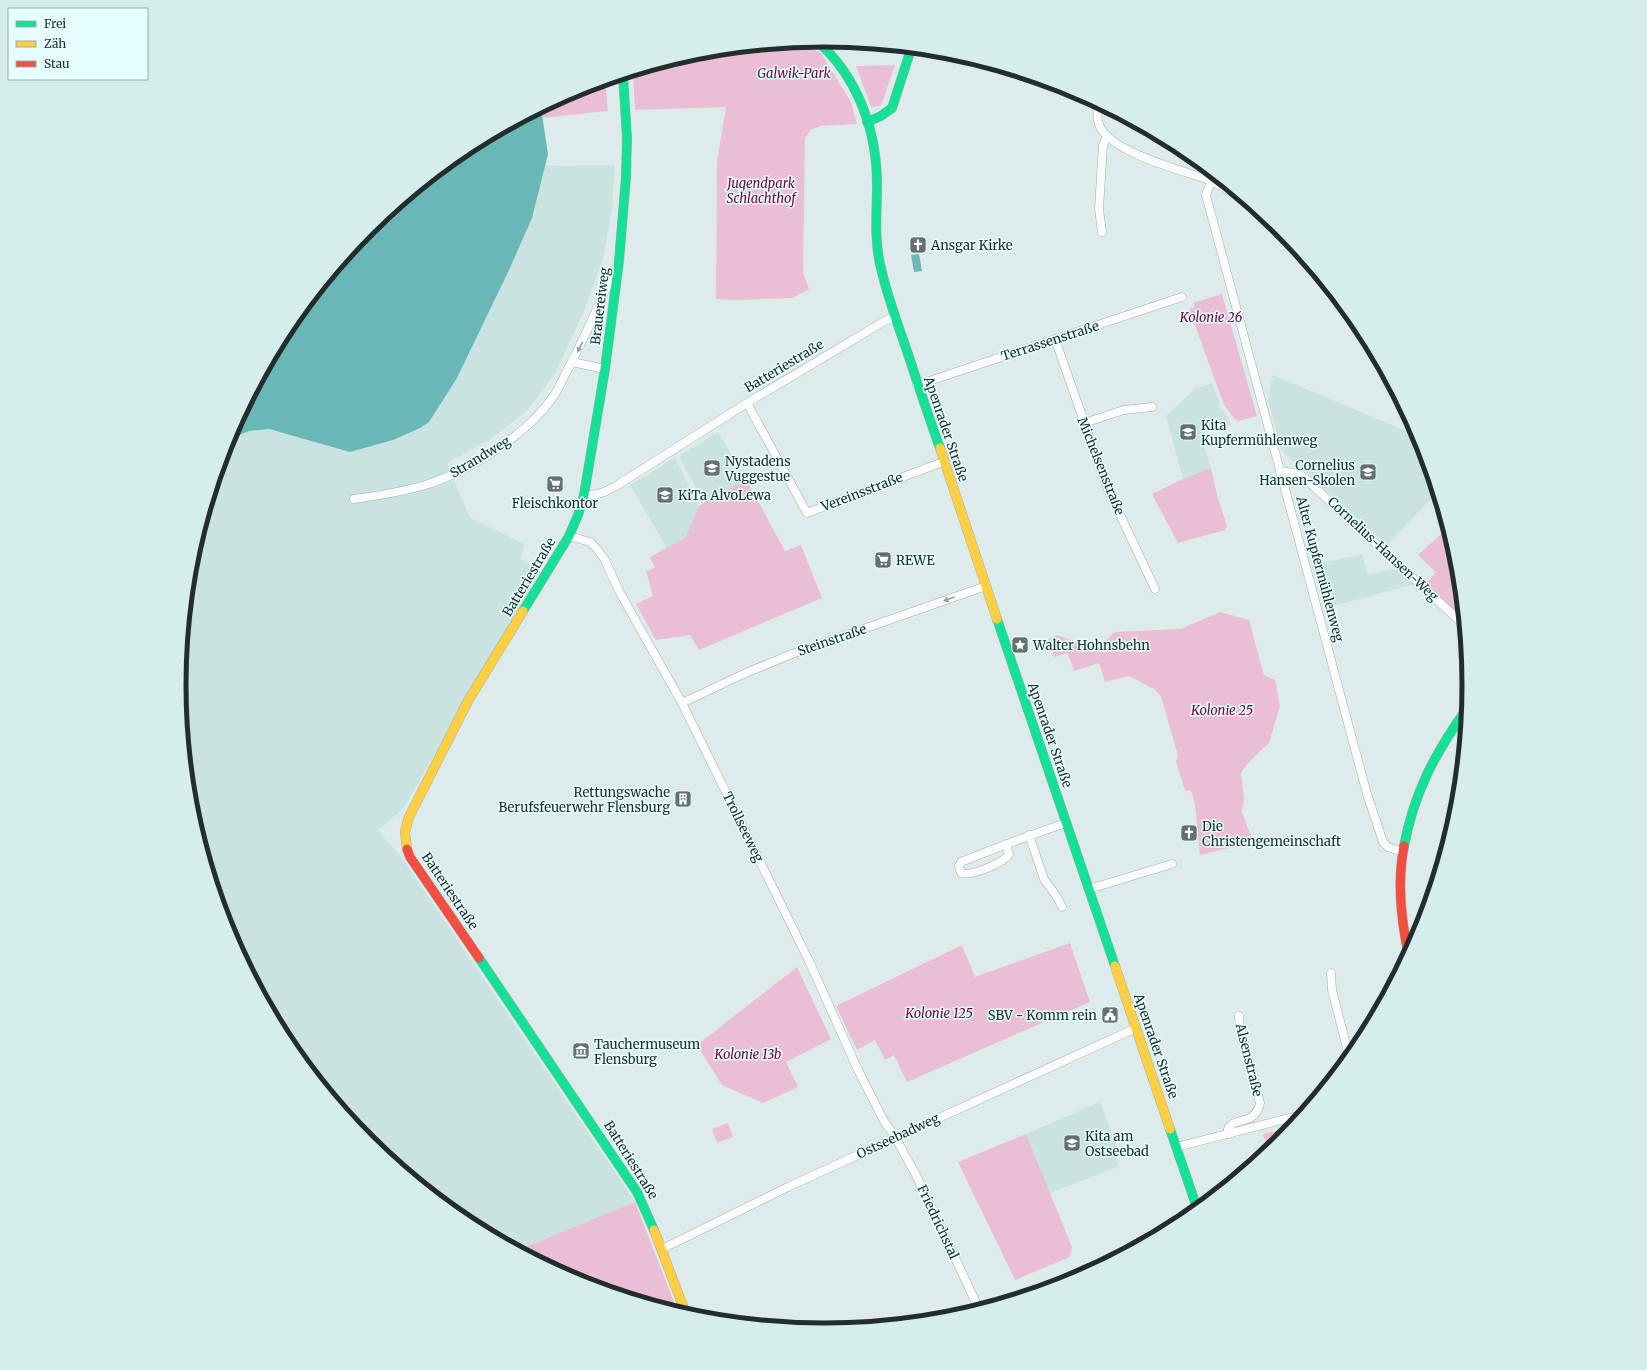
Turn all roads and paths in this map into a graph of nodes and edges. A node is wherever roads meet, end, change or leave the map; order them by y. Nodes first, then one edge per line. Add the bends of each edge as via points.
1 (824, 47) edge
2 (910, 52) edge
3 (623, 79) edge
4 (1098, 109) edge
5 (867, 122) junction
6 (1107, 137) junction
7 (1210, 178) edge
8 (1213, 180) edge
9 (1102, 232) dead end
10 (619, 261) junction
11 (1182, 297) dead end
12 (894, 317) junction
13 (1055, 339) junction
14 (572, 362) junction
15 (605, 369) junction
16 (917, 384) junction
17 (747, 404) junction
18 (1152, 407) dead end
19 (1084, 423) junction
20 (943, 462) junction
21 (1280, 471) junction
22 (584, 495) junction
23 (354, 499) dead end
24 (569, 536) junction
25 (986, 586) junction
26 (1155, 589) dead end
27 (1458, 619) edge
28 (682, 703) junction
29 (1460, 718) edge
30 (1066, 823) junction
31 (1029, 835) junction
32 (1006, 844) junction
33 (1403, 852) junction
34 (1172, 864) dead end
35 (1089, 889) junction
36 (1062, 907) dead end
37 (1406, 945) edge
38 (1331, 973) dead end
39 (1238, 1016) dead end
40 (1136, 1028) junction
41 (1347, 1049) edge
42 (1293, 1117) edge
43 (1229, 1134) junction
44 (895, 1137) junction
45 (1176, 1147) junction
46 (1195, 1203) edge
47 (662, 1249) junction
48 (977, 1304) edge
49 (683, 1307) edge

1 - 5 street, Apenrader Straße via 846,71
2 - 5 street via 892,108
3 - 10 street, Brauereiweg via 627,138
4 - 6 street via 1100,129
5 - 12 street, Apenrader Straße via 874,147 877,179 876,239
6 - 7 street via 1130,151
6 - 9 street via 1103,145 1099,209
8 - 21 street, Alter Kupfermühlenweg via 1206,196
10 -> 14 street, Strandweg
10 - 15 street, Brauereiweg
11 - 13 street, Terrassenstraße
12 - 16 street, Apenrader Straße
12 - 17 street, Batteriestraße
13 - 16 street, Terrassenstraße
13 - 19 street, Michelsenstraße
14 - 15 street
14 - 23 street, Strandweg via 546,405 499,448 447,477 423,486
15 - 22 street, Brauereiweg
16 - 20 street, Apenrader Straße
17 - 20 street, Vereinsstraße via 807,513
17 - 22 street, Batteriestraße via 616,486 594,496
18 - 19 street via 1124,410
19 - 26 street, Michelsenstraße via 1107,487
20 - 25 street, Apenrader Straße
21 - 27 street, Cornelius-Hansen-Weg via 1300,474
21 - 33 street, Alter Kupfermühlenweg via 1376,824 1388,848
22 - 24 street, Brauereiweg
24 - 28 street, Trollseeweg via 590,542 605,560 619,591
24 - 47 street, Batteriestraße via 461,714 409,817 404,839 410,857 638,1192
25 -> 28 street, Steinstraße via 772,662
25 - 30 street, Apenrader Straße
28 - 44 street, Trollseeweg via 809,961 858,1070
29 - 33 street via 1443,742 1424,777 1410,819
30 - 31 street
30 - 35 street, Apenrader Straße
31 - 32 street
31 - 36 street via 1044,880
32 - 32 street via 961,862 961,873 969,874 1003,861 1009,854
33 - 37 street via 1400,895
34 - 35 street
35 - 40 street, Apenrader Straße
38 - 41 street via 1332,990
39 - 43 street, Alsenstraße via 1260,1103 1252,1118 1231,1124
40 - 44 street, Ostseebadweg
40 - 45 street, Apenrader Straße
42 - 43 street
43 - 45 street
44 - 47 street, Ostseebadweg
44 - 48 street, Friedrichstal via 916,1175
45 - 46 street, Apenrader Straße
47 - 49 street, Batteriestraße

